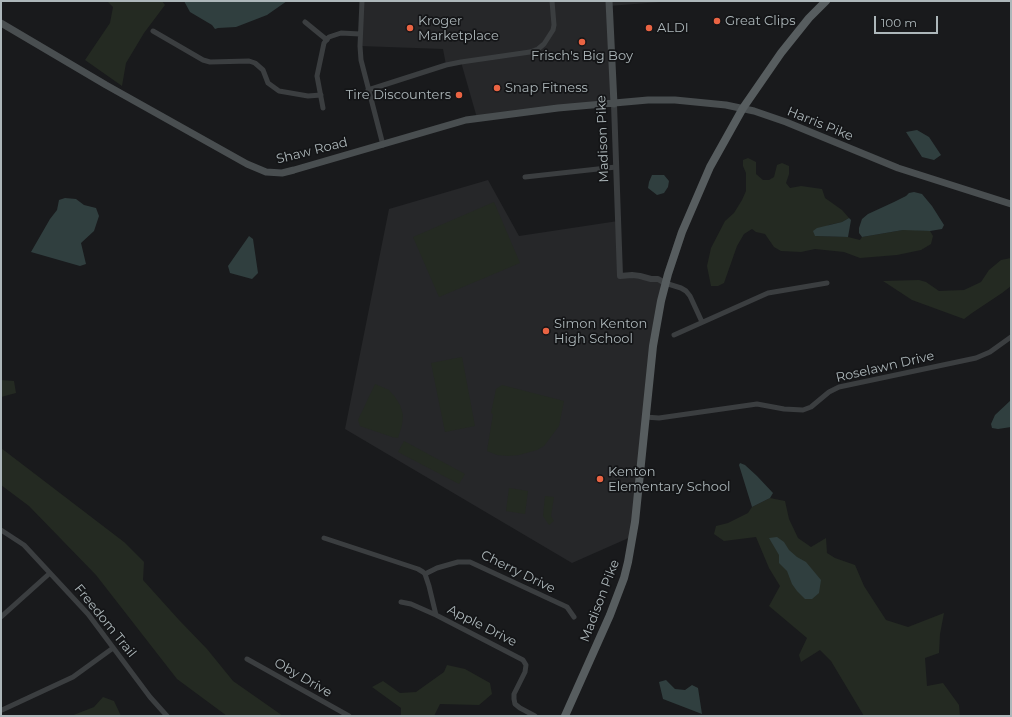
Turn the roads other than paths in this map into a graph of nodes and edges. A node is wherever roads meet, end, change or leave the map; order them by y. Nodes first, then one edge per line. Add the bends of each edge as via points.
1 (362, 1) edge
2 (552, 1) edge
3 (609, 1) edge
4 (826, 1) edge
5 (305, 22) dead end
6 (1, 23) edge
7 (153, 31) dead end
8 (360, 34) junction
9 (327, 40) junction
10 (368, 90) junction
11 (321, 95) junction
12 (614, 104) junction
13 (323, 108) dead end
14 (743, 108) junction
15 (383, 145) junction
16 (616, 167) junction
17 (525, 177) dead end
18 (1011, 204) edge
19 (665, 283) junction
20 (827, 283) dead end
21 (702, 322) junction
22 (674, 335) dead end
23 (1011, 337) edge
24 (645, 417) junction
25 (1, 530) edge
26 (324, 538) dead end
27 (50, 573) junction
28 (425, 574) junction
29 (401, 602) dead end
30 (436, 615) junction
31 (1, 617) edge
32 (574, 617) dead end
33 (113, 648) junction
34 (247, 658) dead end
35 (2, 710) dead end
36 (167, 716) edge
37 (349, 716) edge
38 (535, 716) edge
39 (565, 716) edge

1 - 8 street
2 - 10 street via 553,30 538,49 446,65
3 - 12 main road, Madison Pike
4 - 14 main road, Madison Pike via 781,53
5 - 9 street
6 - 15 main road, Shaw Road via 108,86 247,164 266,172 282,173
7 - 11 street via 203,60 255,63 263,70 268,83 278,91 308,96
8 - 9 street via 341,33
8 - 10 street via 360,60
9 - 11 street via 317,76
10 - 15 street
11 - 13 street
12 - 14 main road, Harris Pike via 675,100
12 - 15 main road, Shaw Road via 558,108 466,120
12 - 16 street, Madison Pike
14 - 18 main road, Harris Pike via 786,122 898,168
14 - 19 main road, Madison Pike via 704,182 682,232
16 - 17 street
16 - 19 street, Madison Pike via 620,276 658,279
19 - 21 street via 686,291
19 - 24 main road, Madison Pike via 653,346
20 - 21 street via 768,293
21 - 22 street
23 - 24 street, Roselawn Drive via 990,352 976,358 839,387 811,407 802,410 757,404 659,418
24 - 39 main road, Madison Pike via 635,522 624,578
25 - 27 street, Freedom Trail via 24,545
26 - 28 street via 418,569
27 - 31 street
27 - 33 street, Freedom Trail via 88,614
28 - 30 street, Apple Drive
28 - 32 street, Cherry Drive via 458,562 470,562 566,607
29 - 30 street
30 - 38 street, Apple Drive via 524,660 525,672 514,699 515,704
33 - 35 street via 73,677
33 - 36 street, Freedom Trail
34 - 37 street, Oby Drive

